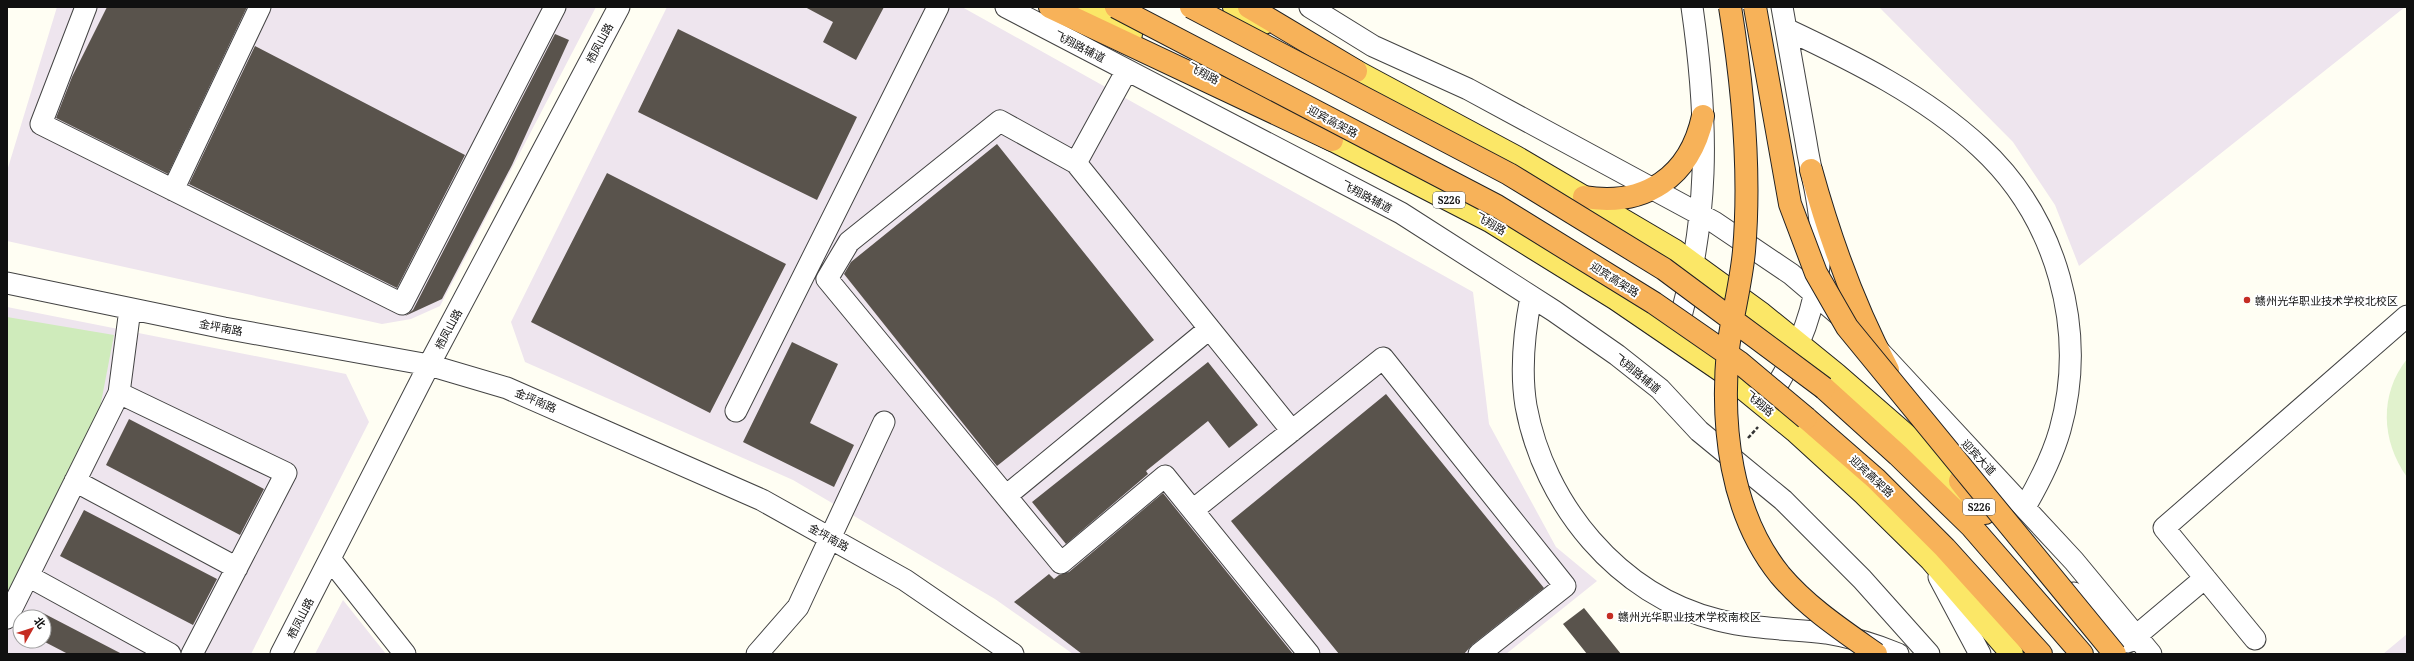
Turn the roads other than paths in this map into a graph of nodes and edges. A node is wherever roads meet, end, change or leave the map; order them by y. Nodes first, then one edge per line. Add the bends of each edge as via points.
1 (86, 7) edge
2 (260, 7) edge
3 (555, 7) edge
4 (618, 7) edge
5 (938, 7) edge
6 (1006, 7) edge
7 (1050, 7) edge
8 (1079, 7) edge
9 (1116, 7) edge
10 (1191, 7) edge
11 (1234, 7) edge
12 (1249, 7) edge
13 (1310, 7) edge
14 (1692, 7) edge
15 (1730, 7) edge
16 (1755, 7) edge
17 (1782, 7) edge
18 (1786, 29) junction
19 (1127, 70) junction
20 (1356, 71) junction
21 (1703, 116) junction
22 (1332, 140) junction
23 (1076, 163) junction
24 (1811, 170) junction
25 (1652, 189) junction
26 (173, 190) junction
27 (1584, 197) junction
28 (1701, 215) junction
29 (1694, 264) junction
30 (7, 283) edge
31 (1814, 294) junction
32 (1531, 297) junction
33 (130, 309) junction
34 (2407, 316) edge
35 (1209, 329) junction
36 (1674, 339) junction
37 (1799, 344) junction
38 (1878, 350) junction
39 (429, 365) junction
40 (119, 393) junction
41 (1764, 406) junction
42 (736, 411) dead end
43 (884, 422) dead end
44 (1292, 431) junction
45 (75, 481) junction
46 (1006, 496) junction
47 (2025, 507) junction
48 (1193, 510) junction
49 (1985, 513) junction
50 (830, 538) junction
51 (330, 559) junction
52 (1931, 560) junction
53 (237, 568) junction
54 (28, 576) junction
55 (2205, 578) junction
56 (7, 618) edge
57 (2255, 639) dead end
58 (2139, 645) edge
59 (170, 654) edge
60 (192, 654) edge
61 (281, 654) edge
62 (405, 654) edge
63 (757, 654) edge
64 (1013, 654) edge
65 (1309, 654) edge
66 (1480, 654) edge
67 (1876, 654) edge
68 (1898, 654) edge
69 (1929, 654) edge
70 (1980, 654) edge
71 (2012, 654) edge
72 (2041, 654) edge
73 (2082, 654) edge
74 (2108, 654) edge
75 (2115, 654) edge
76 (2151, 654) edge

1 - 26 street via 41,124
2 - 26 street
3 - 26 street via 402,304
4 - 39 street, 栖凤山路
5 - 42 street
6 - 19 street, 飞翔路辅道
7 - 22 highway
8 - 22 main road, 飞翔路 / S226
9 - 72 highway, 迎宾高架路, bridge via 1497,206 1654,303 1739,362 1876,479 1945,548
10 - 73 highway, bridge via 1509,174 1664,269 1824,388 1898,455 1971,526
11 - 20 main road, S226
12 - 20 highway
13 - 25 street via 1373,46 1468,89
14 - 21 street
15 - 67 highway, bridge via 1744,131 1747,208 1744,253 1728,350 1726,414 1732,470 1750,527 1780,575 1822,616
16 - 75 highway, bridge via 1790,204 1816,274 1847,327
17 - 18 street
18 - 24 street
18 - 47 street via 1875,74 1959,129 2000,168 2018,190 2036,220 2056,265 2063,292 2068,320 2070,376 2066,404 2055,444 2039,483
19 - 23 street
19 - 32 street, 飞翔路辅道 via 1401,213
20 - 27 main road, S226
21 - 25 highway via 1694,147 1685,161 1674,173
21 - 28 street via 1705,157
22 - 36 main road, 飞翔路 / S226 via 1490,221
23 - 35 street
23 - 46 street via 1000,121 849,242 826,279
24 - 31 street via 1820,223 1820,250
24 - 38 highway via 1841,266
25 - 27 highway via 1616,199
25 - 28 street
27 - 29 main road, S226
28 - 29 street
28 - 31 street, 迎宾大道 via 1791,274
29 - 36 street
29 - 37 main road, S226
30 - 33 street, 金坪南路
31 - 37 street
31 - 38 street, 迎宾大道
32 - 68 street via 1525,337 1524,378 1532,431 1540,457 1565,506 1599,548 1641,584 1665,598 1709,617 1763,629 1828,634 1857,640
32 - 69 street, 飞翔路辅道 via 1617,355 1660,389 1699,431 1788,505 1862,579
33 - 39 street, 金坪南路
33 - 40 street
34 - 55 street via 2164,528
35 - 44 street
35 - 46 street
36 - 41 main road, 飞翔路 / S226 via 1723,372
37 - 41 street
37 - 49 main road, S226 via 1913,441
38 - 47 street, 迎宾大道
38 - 49 highway via 1928,437
39 - 50 street, 金坪南路 via 507,388 762,500
39 - 51 street, 栖凤山路
40 - 45 street
40 - 53 street via 286,473
41 - 52 main road, 飞翔路 / S226 via 1864,494
43 - 50 street
44 - 48 street
44 - 66 street via 1383,358 1565,586
45 - 53 street
45 - 54 street
46 - 48 street via 1061,563 1165,476
47 - 58 street, 迎宾大道 via 2074,561
48 - 65 street
49 - 58 street
49 - 74 main road, S226
50 - 63 street via 798,607
50 - 64 street, 金坪南路 via 905,580
51 - 61 street, 栖凤山路
51 - 62 street
52 - 70 street
52 - 71 main road, S226
53 - 60 street
54 - 56 street
54 - 59 street
55 - 57 street
55 - 58 street
58 - 76 street, 迎宾大道

